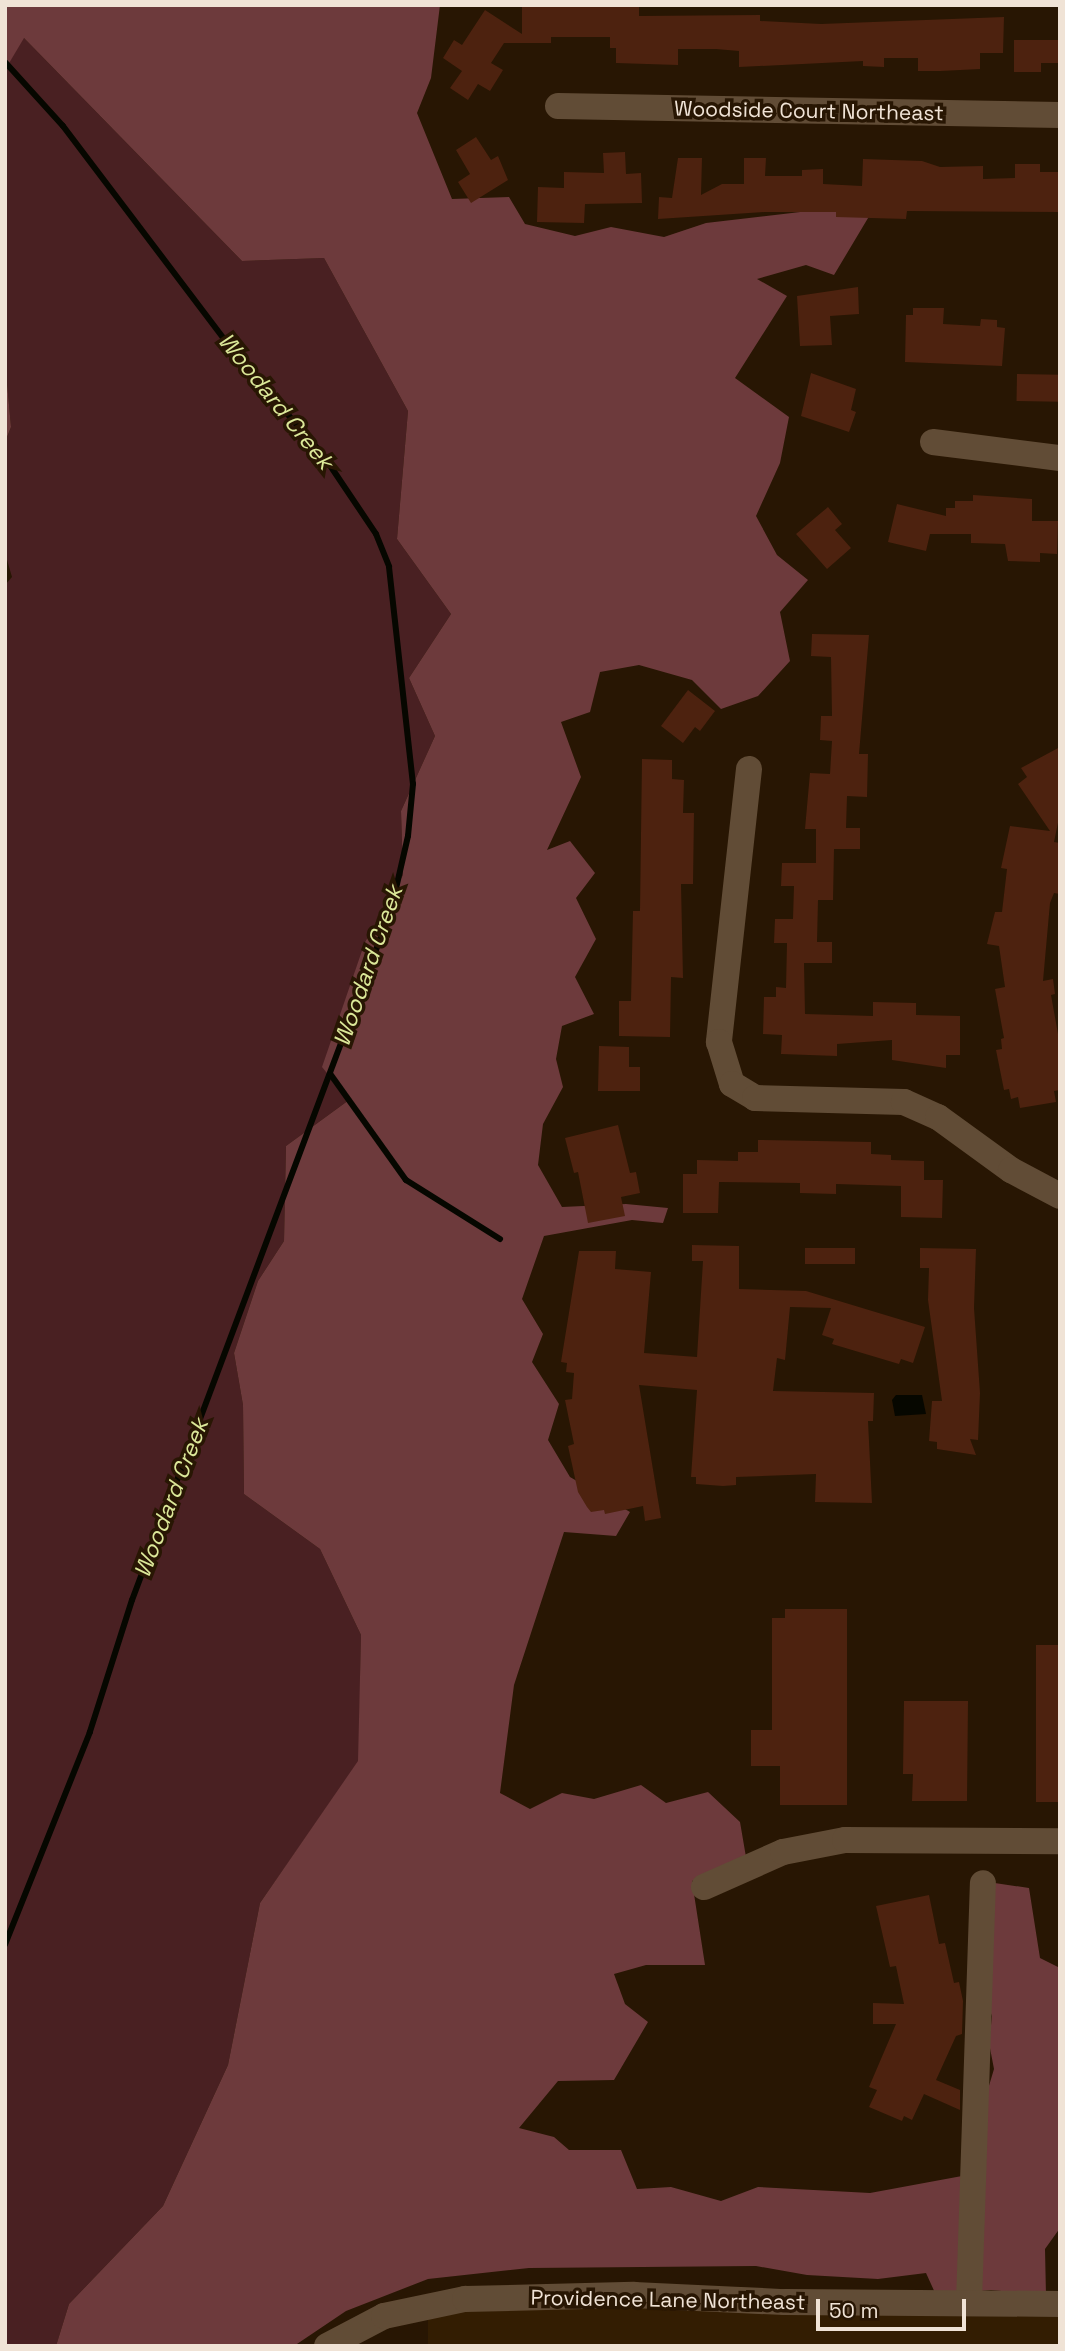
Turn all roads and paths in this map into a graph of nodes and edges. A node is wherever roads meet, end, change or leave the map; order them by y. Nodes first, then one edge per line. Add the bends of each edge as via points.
1 (558, 106) dead end
2 (1060, 115) edge
3 (933, 442) dead end
4 (1060, 458) edge
5 (750, 769) dead end
6 (1060, 1196) edge
7 (1060, 1841) edge
8 (983, 1883) dead end
9 (704, 1887) dead end
10 (969, 2302) junction
11 (1060, 2304) edge
12 (327, 2346) edge

1 - 2 street, Woodside Court Northeast
3 - 4 street
5 - 6 street via 719,1042 732,1084 755,1098 905,1102 938,1117 1011,1170
7 - 9 street via 845,1840 783,1852
8 - 10 street
10 - 11 street, Providence Lane Northeast
10 - 12 street, Providence Lane Northeast via 785,2302 634,2295 465,2299 384,2316

